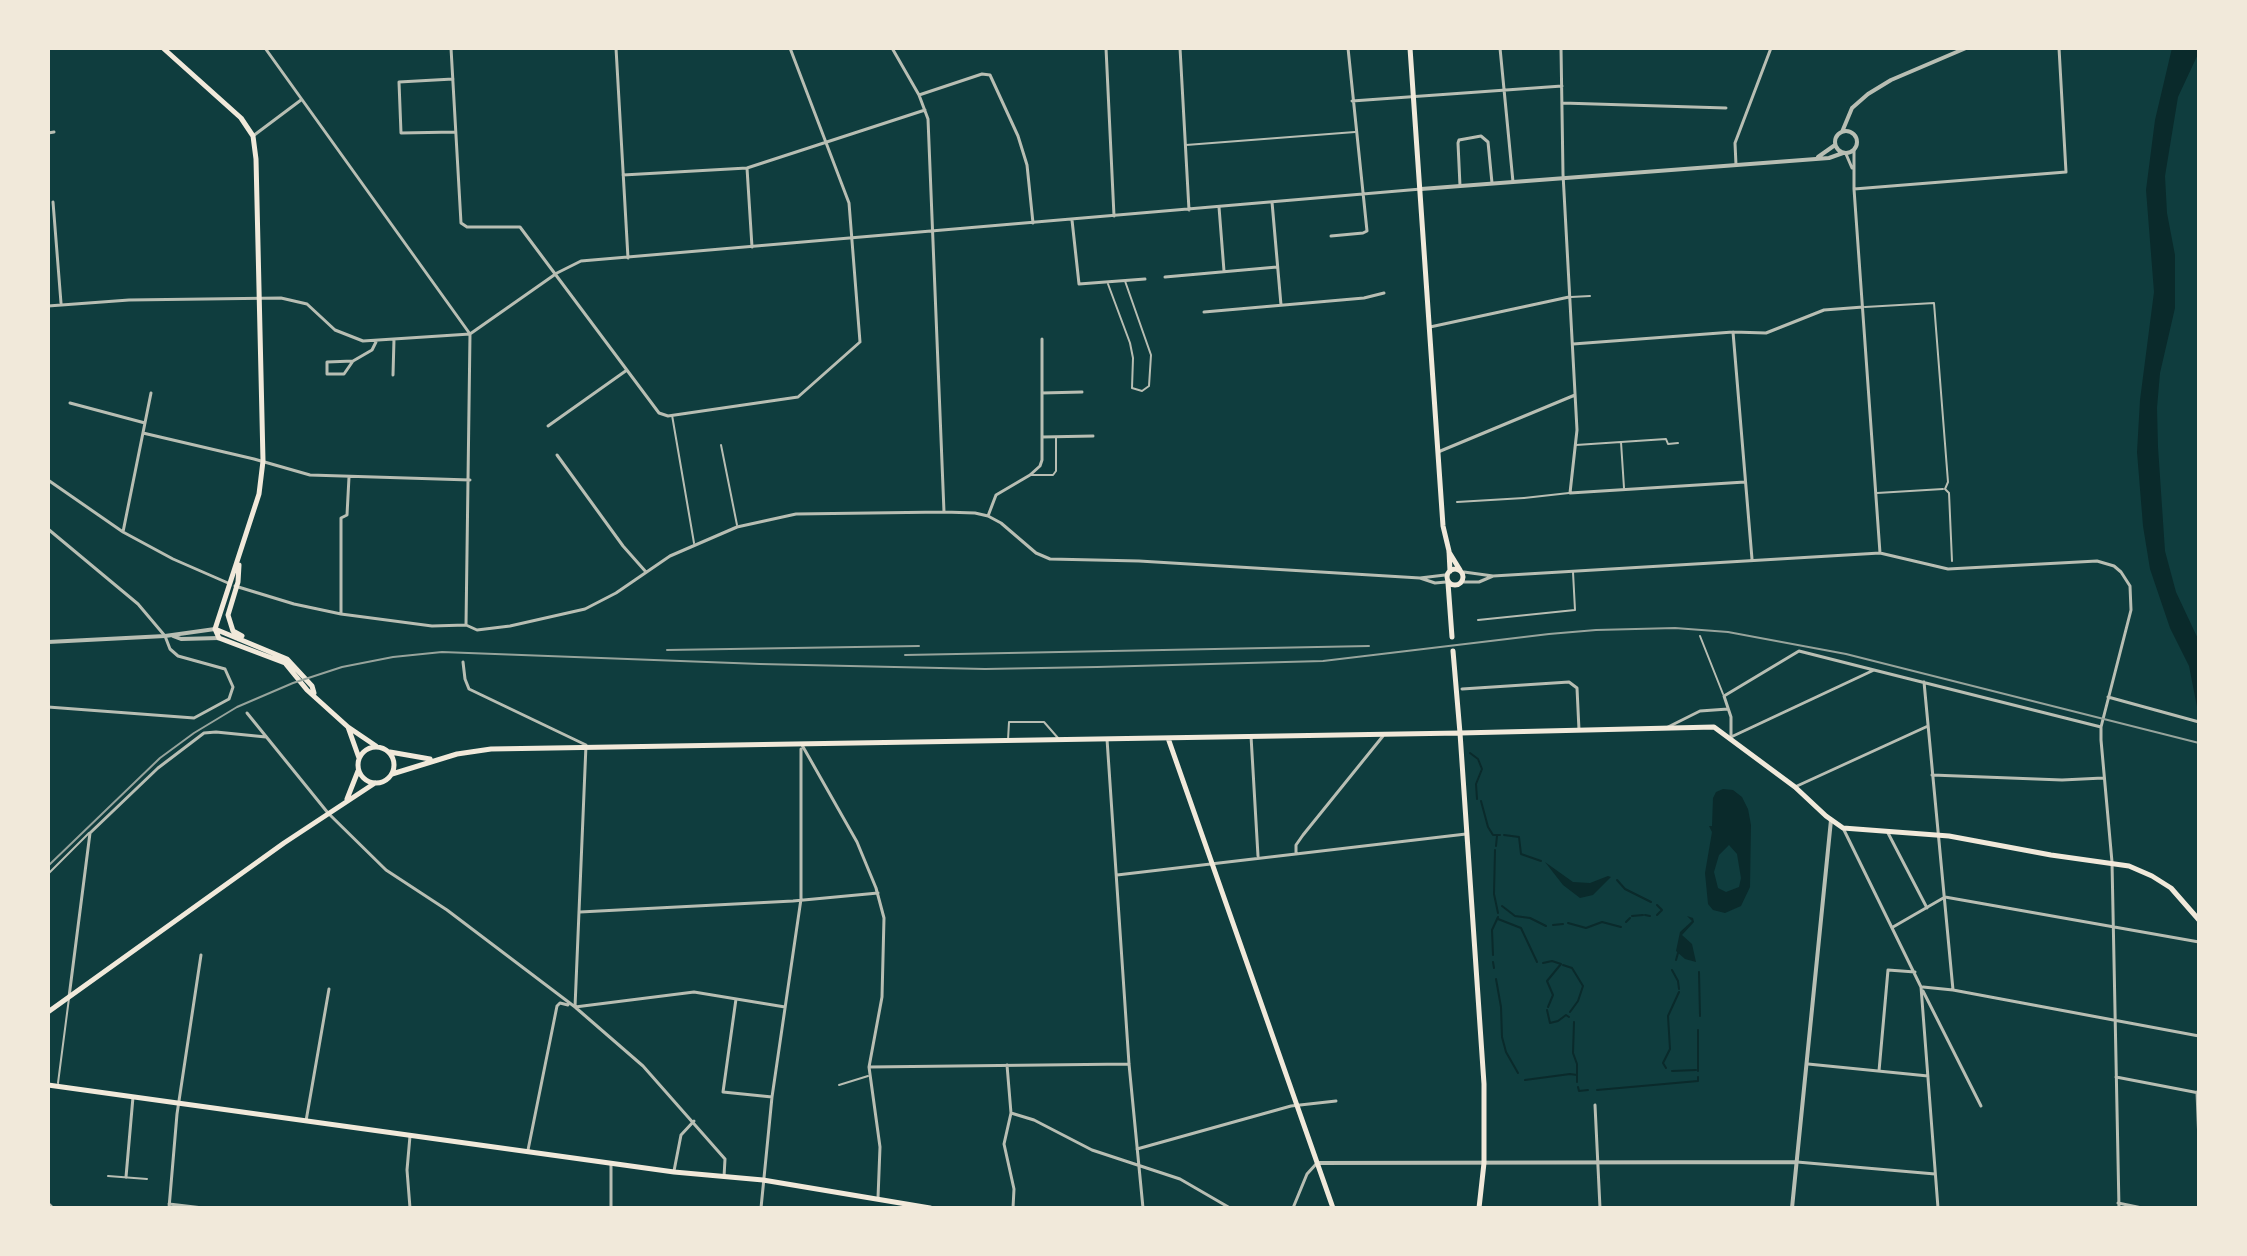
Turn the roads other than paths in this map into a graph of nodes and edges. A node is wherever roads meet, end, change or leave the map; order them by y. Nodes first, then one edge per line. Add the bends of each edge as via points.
1 (163, 48) edge
2 (265, 48) edge
3 (451, 48) edge
4 (616, 48) edge
5 (790, 48) edge
6 (892, 48) edge
7 (1106, 48) edge
8 (1180, 48) edge
9 (1348, 48) edge
10 (1410, 48) edge
11 (1500, 48) edge
12 (1561, 48) edge
13 (1771, 48) edge
14 (1966, 48) edge
15 (2059, 48) edge
16 (453, 79) junction
17 (1562, 86) junction
18 (1503, 90) junction
19 (919, 95) junction
20 (1413, 96) junction
21 (301, 100) junction
22 (1352, 101) junction
23 (1562, 103) junction
24 (1726, 108) dead end
25 (925, 110) junction
26 (1849, 117) junction
27 (54, 132) dead end
28 (455, 132) junction
29 (1356, 132) junction
30 (1842, 132) junction
31 (48, 133) edge
32 (1855, 135) junction
33 (253, 136) junction
34 (825, 142) junction
35 (1185, 145) junction
36 (1835, 145) junction
37 (1854, 150) junction
38 (1844, 153) junction
39 (1816, 158) junction
40 (1736, 165) junction
41 (747, 168) junction
42 (1853, 172) junction
43 (623, 175) junction
44 (1564, 178) junction
45 (1513, 182) junction
46 (1492, 183) junction
47 (1460, 186) junction
48 (1421, 189) junction
49 (1854, 189) junction
50 (1363, 194) junction
51 (53, 202) dead end
52 (1272, 202) junction
53 (1219, 207) junction
54 (1189, 210) junction
55 (1114, 216) junction
56 (1072, 220) junction
57 (1033, 223) junction
58 (932, 232) junction
59 (1331, 236) dead end
60 (853, 239) junction
61 (752, 247) junction
62 (628, 258) junction
63 (1277, 267) junction
64 (1224, 271) junction
65 (557, 273) junction
66 (1165, 277) dead end
67 (1145, 279) dead end
68 (1125, 281) junction
69 (1108, 283) junction
70 (1384, 293) dead end
71 (1590, 296) dead end
72 (1569, 297) junction
73 (259, 299) junction
74 (61, 303) junction
75 (1281, 305) junction
76 (48, 306) edge
77 (1863, 307) junction
78 (1204, 312) dead end
79 (1430, 327) junction
80 (1733, 332) junction
81 (470, 334) junction
82 (394, 339) junction
83 (1042, 339) dead end
84 (376, 342) junction
85 (1573, 344) junction
86 (353, 361) junction
87 (627, 370) junction
88 (393, 375) dead end
89 (1082, 392) dead end
90 (151, 393) dead end
91 (1042, 393) junction
92 (1575, 395) junction
93 (70, 403) dead end
94 (672, 415) junction
95 (145, 423) junction
96 (548, 426) dead end
97 (143, 433) junction
98 (1093, 436) dead end
99 (1042, 437) junction
100 (1056, 437) junction
101 (1621, 442) junction
102 (1678, 443) dead end
103 (721, 445) dead end
104 (1576, 445) junction
105 (1438, 452) junction
106 (557, 455) dead end
107 (263, 461) junction
108 (1030, 475) junction
109 (349, 477) junction
110 (48, 480) edge
111 (470, 480) junction
112 (1745, 482) junction
113 (1624, 489) junction
114 (1945, 489) junction
115 (1570, 493) junction
116 (1876, 493) junction
117 (1457, 502) dead end
118 (944, 512) junction
119 (988, 516) junction
120 (737, 527) junction
121 (48, 529) edge
122 (123, 532) junction
123 (695, 544) junction
124 (1449, 551) junction
125 (1880, 553) junction
126 (239, 560) junction
127 (1753, 561) junction
128 (1952, 561) dead end
129 (1462, 571) junction
130 (1573, 571) junction
131 (646, 572) junction
132 (1493, 576) junction
133 (1447, 578) junction
134 (1463, 582) junction
135 (341, 614) junction
136 (228, 615) junction
137 (1478, 620) dead end
138 (466, 625) junction
139 (215, 629) junction
140 (221, 635) junction
141 (168, 636) junction
142 (1700, 636) dead end
143 (1452, 637) dead end
144 (48, 642) edge
145 (266, 648) junction
146 (1453, 651) dead end
147 (463, 662) dead end
148 (1874, 670) junction
149 (1924, 682) junction
150 (1462, 689) dead end
151 (314, 694) junction
152 (1724, 696) junction
153 (2108, 697) junction
154 (48, 707) edge
155 (1728, 709) junction
156 (247, 713) dead end
157 (2199, 722) edge
158 (1928, 726) junction
159 (348, 727) junction
160 (1668, 727) junction
161 (2101, 727) junction
162 (1579, 730) junction
163 (1460, 733) junction
164 (1384, 734) junction
165 (1251, 736) junction
166 (266, 737) junction
167 (1731, 737) junction
168 (1168, 738) junction
169 (1107, 739) junction
170 (1059, 740) junction
171 (1008, 741) junction
172 (586, 745) junction
173 (802, 745) junction
174 (376, 746) junction
175 (390, 752) junction
176 (359, 758) junction
177 (438, 759) junction
178 (359, 769) junction
179 (392, 774) junction
180 (1932, 775) junction
181 (2103, 778) junction
182 (375, 783) junction
183 (1795, 787) junction
184 (347, 800) junction
185 (328, 813) junction
186 (1831, 819) junction
187 (1843, 828) junction
188 (90, 833) junction
189 (1888, 833) junction
190 (1466, 834) junction
191 (1939, 835) junction
192 (1296, 854) junction
193 (1258, 858) junction
194 (2112, 862) junction
195 (1212, 864) junction
196 (48, 874) edge
197 (1117, 875) junction
198 (878, 893) junction
199 (1945, 897) junction
200 (801, 899) junction
201 (1927, 908) junction
202 (580, 912) junction
203 (2199, 920) edge
204 (1893, 927) junction
205 (2113, 928) junction
206 (2199, 942) edge
207 (201, 955) dead end
208 (1916, 973) junction
209 (1921, 987) junction
210 (329, 989) dead end
211 (1953, 990) junction
212 (69, 997) junction
213 (736, 999) junction
214 (574, 1006) junction
215 (785, 1007) junction
216 (48, 1012) edge
217 (2114, 1021) junction
218 (2199, 1036) edge
219 (1129, 1064) junction
220 (1806, 1064) junction
221 (1007, 1065) junction
222 (869, 1067) junction
223 (1879, 1071) junction
224 (870, 1075) junction
225 (1928, 1076) junction
226 (2116, 1077) junction
227 (48, 1085) edge
228 (839, 1085) dead end
229 (58, 1086) junction
230 (2198, 1092) edge
231 (133, 1097) junction
232 (772, 1097) junction
233 (1336, 1101) dead end
234 (178, 1104) junction
235 (1297, 1105) junction
236 (1595, 1105) dead end
237 (1981, 1106) dead end
238 (1011, 1113) junction
239 (306, 1121) junction
240 (694, 1121) junction
241 (410, 1136) junction
242 (2199, 1142) edge
243 (1137, 1149) junction
244 (528, 1152) junction
245 (1598, 1160) junction
246 (1797, 1162) junction
247 (611, 1163) junction
248 (1317, 1163) junction
249 (1484, 1163) junction
250 (1139, 1165) junction
251 (674, 1172) junction
252 (1935, 1174) junction
253 (108, 1176) dead end
254 (126, 1177) junction
255 (724, 1177) junction
256 (147, 1179) dead end
257 (763, 1180) junction
258 (878, 1198) junction
259 (2118, 1205) edge
260 (169, 1206) edge
261 (203, 1208) edge
262 (410, 1208) edge
263 (611, 1208) edge
264 (761, 1208) edge
265 (930, 1208) edge
266 (1013, 1208) edge
267 (1143, 1208) edge
268 (1230, 1208) edge
269 (1293, 1208) edge
270 (1333, 1208) edge
271 (1479, 1208) edge
272 (1600, 1208) edge
273 (1792, 1208) edge
274 (1938, 1208) edge
275 (2142, 1208) edge

1 - 33 main road via 228,105
2 - 21 street
3 - 16 street
4 - 43 street
5 - 34 street
6 - 19 street
7 - 55 street
8 - 35 street
9 - 22 street
10 - 20 main road
11 - 18 street
12 - 17 street
13 - 40 street via 1735,143
14 - 26 street via 1891,80 1856,103
15 - 49 street via 2066,172
16 - 28 street
16 - 28 street via 399,82 401,133
17 - 18 street
17 - 23 street
18 - 20 street
18 - 45 street
19 - 25 street
19 - 57 street via 990,75 1027,165
20 - 22 street
20 - 48 main road
21 - 33 street
21 - 81 street
22 - 29 street
23 - 24 street
23 - 44 street
25 - 34 street
25 - 58 street
26 - 30 street
26 - 32 street
27 - 31 street
28 - 65 street via 461,223 520,227
29 - 35 street
29 - 50 street
30 - 32 street
30 - 36 street
32 - 37 street
33 - 73 main road
34 - 41 street
34 - 60 street via 849,203
35 - 54 street
36 - 38 street
36 - 39 street
37 - 38 street
37 - 42 street
38 - 39 street
38 - 42 street
39 - 40 street
40 - 44 street
41 - 43 street
41 - 61 street
42 - 49 street
43 - 62 street
44 - 45 street
44 - 72 street
45 - 46 street
46 - 47 street
46 - 47 street via 1488,142 1481,136 1459,140
47 - 48 street
48 - 50 street
48 - 79 main road
49 - 77 street
50 - 52 street
50 - 59 street via 1367,231
51 - 74 street
52 - 53 street
52 - 63 street
53 - 54 street
53 - 64 street
54 - 55 street
55 - 56 street
56 - 57 street
56 - 69 street via 1078,282
57 - 58 street
58 - 60 street
58 - 118 street
60 - 61 street
60 - 94 street via 860,342 798,397
61 - 62 street
62 - 65 street via 581,261
63 - 64 street
63 - 75 street
64 - 66 street
65 - 81 street
65 - 87 street
67 - 68 street
68 - 69 street
68 - 69 street via 1151,355 1149,386 1142,391 1132,388 1130,343
70 - 75 street
71 - 72 street
72 - 79 street
72 - 85 street
73 - 74 street
73 - 84 street via 307,304 335,330
73 - 107 main road
74 - 76 street
75 - 78 street
77 - 80 street via 1824,310 1766,333
77 - 114 street via 1934,303
77 - 116 street
79 - 105 main road
80 - 85 street
80 - 112 street
81 - 82 street
81 - 111 street
82 - 84 street
82 - 88 street
83 - 91 street
84 - 86 street
85 - 92 street
86 - 86 street via 344,374 327,374 327,362
87 - 94 street via 659,413
87 - 96 street
89 - 91 street
90 - 95 street
91 - 99 street
92 - 104 street
92 - 105 street
93 - 95 street
94 - 123 street
95 - 97 street
97 - 107 street
97 - 122 street
98 - 100 street
99 - 100 street
99 - 108 street via 1042,460
100 - 108 street via 1056,471
101 - 102 street
101 - 104 street
101 - 113 street
103 - 120 street
104 - 115 street
105 - 124 main road
106 - 131 street
107 - 109 street via 310,475
107 - 126 main road
108 - 119 street via 996,495
109 - 111 street
109 - 135 street via 347,515 341,518
110 - 122 street
111 - 138 street
112 - 113 street
112 - 127 street
113 - 115 street
114 - 116 street
114 - 128 street
115 - 117 street
116 - 125 street
118 - 119 street
118 - 120 street via 796,514
119 - 133 street via 1050,559
120 - 123 street
121 - 141 street
122 - 135 street via 243,589
123 - 131 street
124 - 129 main road
124 - 133 main road
125 - 127 street
125 - 153 street via 1948,569 2097,561 2114,566 2130,586 2132,602
126 - 136 main road
126 - 139 main road
127 - 130 street
129 - 132 street
129 - 133 main road
129 - 134 main road
130 - 132 street
130 - 137 street via 1575,610
131 - 138 street via 585,609 510,626 477,630
132 - 134 street
133 - 134 main road
133 - 143 main road
135 - 138 street
136 - 140 main road
136 - 145 main road via 233,631
139 - 140 main road
139 - 141 street
140 - 141 street
140 - 145 main road
140 - 151 main road via 285,663
141 - 144 street
141 - 154 street via 170,649 178,656 225,669 233,687 229,699 194,718
142 - 152 street
145 - 151 main road via 287,659
146 - 163 main road
147 - 172 street via 469,689
148 - 149 street
148 - 152 street via 1799,651
148 - 167 street
149 - 158 street
149 - 161 street
150 - 162 street via 1574,683
151 - 159 main road
152 - 155 street
153 - 157 street
153 - 161 street
155 - 160 street via 1700,711
155 - 167 street
156 - 166 street
158 - 180 street
158 - 183 street
159 - 174 main road
159 - 176 main road
160 - 162 main road
160 - 167 main road via 1714,727
161 - 181 street
162 - 163 main road
163 - 164 main road
163 - 190 main road
164 - 165 main road
164 - 192 street via 1303,835
165 - 168 main road
165 - 193 street
166 - 185 street
166 - 188 street via 204,733 158,768
167 - 183 main road
168 - 169 main road
168 - 195 main road
169 - 170 main road
169 - 197 street
170 - 171 main road
170 - 171 street via 1044,722 1009,722
171 - 173 main road
172 - 173 main road
172 - 177 main road via 491,749
172 - 202 street
173 - 198 street via 857,842
173 - 200 street
174 - 175 main road
174 - 176 main road
175 - 177 main road
175 - 179 main road
176 - 178 main road
177 - 179 main road
178 - 182 main road
178 - 184 main road
179 - 182 main road
180 - 181 street
180 - 191 street
181 - 194 street
182 - 184 main road
183 - 186 main road
184 - 185 main road
185 - 212 main road
185 - 214 street via 386,870
186 - 187 main road
186 - 220 street
187 - 189 main road
187 - 204 street
188 - 196 street
188 - 212 street
189 - 191 main road
189 - 201 street
190 - 192 street
190 - 249 main road via 1484,1084
191 - 194 main road
191 - 199 street
192 - 193 street
193 - 195 street
194 - 203 main road via 2171,888
194 - 205 street
195 - 197 street
195 - 235 main road
197 - 219 street
198 - 200 street
198 - 222 street via 885,929 884,979
199 - 201 street
199 - 205 street
199 - 211 street
200 - 202 street
200 - 215 street
201 - 204 street
202 - 214 street
204 - 208 street
205 - 206 street
205 - 217 street
207 - 234 street
208 - 209 street
208 - 223 street via 1888,970
209 - 211 street
209 - 225 street
209 - 237 street
210 - 239 street
211 - 217 street
212 - 216 main road
212 - 229 street
213 - 214 street via 694,992
213 - 215 street
213 - 232 street via 723,1092
214 - 240 street via 643,1066
214 - 244 street via 557,1006
215 - 232 street
217 - 218 street
217 - 226 street
219 - 221 street
219 - 243 street
220 - 223 street
220 - 246 street
221 - 222 street
221 - 238 street
222 - 224 street
223 - 225 street
224 - 228 street
224 - 258 street via 880,1147
225 - 252 street
226 - 230 street
226 - 259 street
227 - 229 main road
229 - 231 main road
230 - 242 street
231 - 234 main road
231 - 254 street
232 - 257 street
233 - 235 street
234 - 239 main road
234 - 260 street
235 - 243 street
235 - 248 main road
236 - 245 street
238 - 250 street
238 - 266 street via 1004,1144
239 - 241 main road
240 - 251 street via 681,1135
240 - 255 street via 725,1159
241 - 244 main road
241 - 262 street
243 - 250 street
244 - 247 main road
245 - 246 street
245 - 249 street
245 - 272 street
246 - 252 street
246 - 273 street
247 - 251 main road
247 - 263 street
248 - 249 street
248 - 269 street
248 - 270 main road
249 - 271 main road
250 - 267 street
250 - 268 street via 1180,1179
251 - 255 main road
252 - 274 street
253 - 254 street
254 - 256 street
255 - 257 main road
257 - 258 main road
257 - 264 street
258 - 265 main road
259 - 275 street
260 - 261 street

